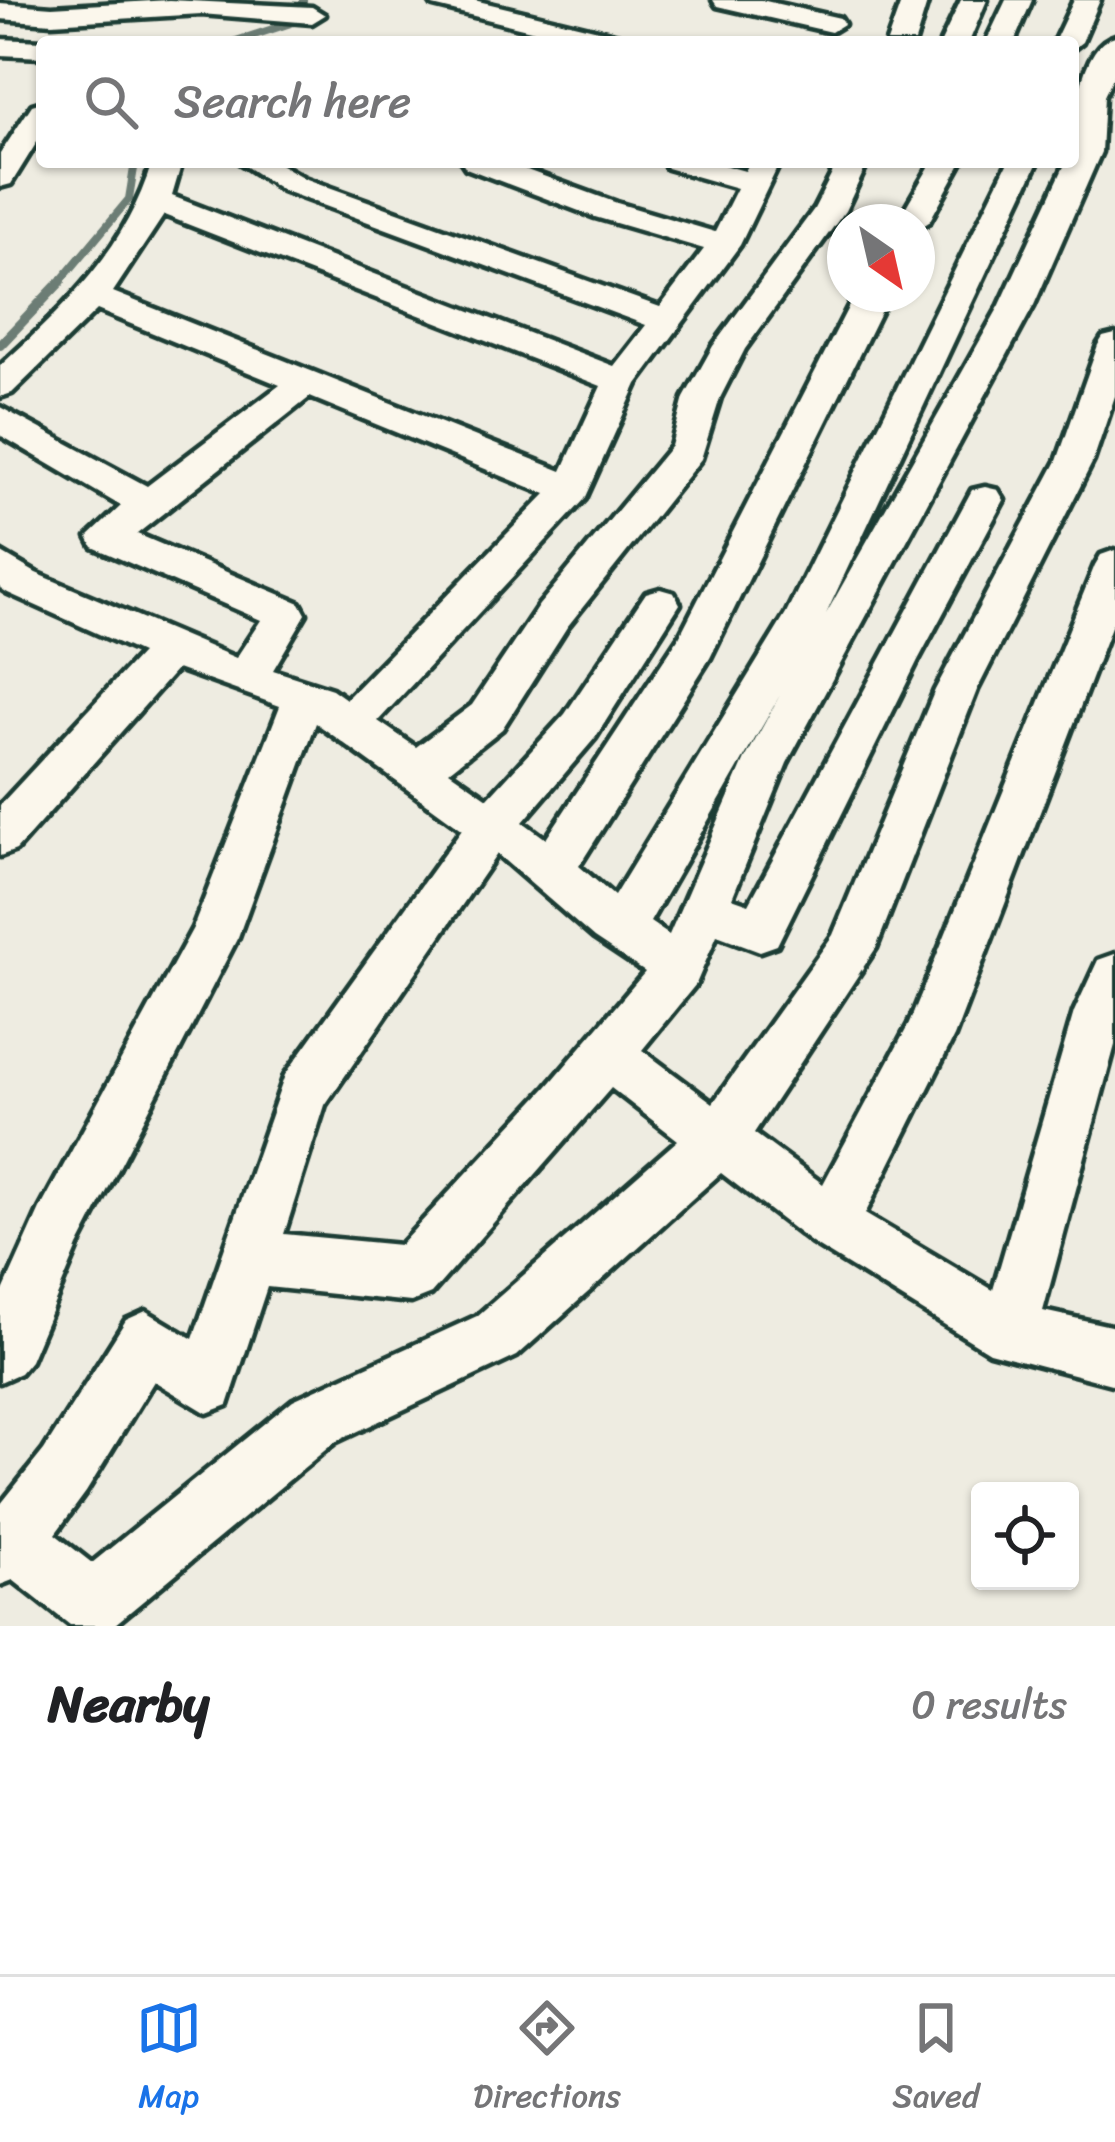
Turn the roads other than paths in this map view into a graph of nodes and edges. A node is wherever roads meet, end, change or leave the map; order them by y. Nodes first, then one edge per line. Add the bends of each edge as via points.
1 (442, 0) edge
2 (725, 0) edge
3 (916, 0) edge
4 (974, 0) edge
5 (1019, 0) edge
6 (1087, 0) edge
7 (0, 11) edge
8 (309, 13) edge
9 (831, 14) edge
10 (252, 36) edge
11 (589, 36) edge
12 (903, 36) edge
13 (958, 36) edge
14 (1003, 36) edge
15 (1071, 36) edge
16 (1115, 44) edge
17 (0, 47) edge
18 (36, 49) edge
19 (36, 121) edge
20 (164, 168) edge
21 (265, 168) edge
22 (493, 168) edge
23 (723, 168) edge
24 (850, 168) edge
25 (944, 168) edge
26 (1020, 168) edge
27 (1079, 168) edge
28 (1079, 168) edge
29 (759, 173) edge
30 (0, 178) edge
31 (154, 200) junction
32 (923, 204) edge
33 (724, 245) junction
34 (91, 295) junction
35 (863, 312) edge
36 (667, 321) junction
37 (1115, 345) edge
38 (622, 381) junction
39 (304, 383) junction
40 (0, 385) edge
41 (0, 419) edge
42 (572, 490) junction
43 (985, 500) dead end
44 (148, 505) junction
45 (1115, 565) edge
46 (0, 567) edge
47 (660, 604) dead end
48 (171, 648) junction
49 (246, 677) junction
50 (305, 697) junction
51 (349, 723) junction
52 (417, 771) junction
53 (492, 825) junction
54 (0, 836) edge
55 (551, 871) junction
56 (704, 908) junction
57 (620, 929) junction
58 (679, 968) junction
59 (1115, 976) edge
60 (607, 1054) junction
61 (719, 1139) junction
62 (831, 1224) junction
63 (251, 1258) junction
64 (1009, 1333) junction
65 (0, 1353) edge
66 (1115, 1356) edge
67 (6, 1546) edge

1 - 11 street
2 - 9 street
3 - 12 street
4 - 13 street
5 - 14 street
6 - 15 street
7 - 8 street via 201,5
8 - 10 street
16 - 27 street via 1090,96
17 - 18 street
19 - 30 street
20 - 31 street
21 - 36 street
22 - 33 street
23 - 29 street
24 - 52 street via 830,211 730,346 702,398 688,450 553,616 488,717
25 - 32 street
26 - 57 street via 803,620
28 - 56 street via 1017,305 767,759
29 - 33 street
31 - 34 street via 143,228
31 - 38 street
33 - 36 street
34 - 39 street
34 - 40 street
35 - 55 street via 694,647
36 - 38 street
37 - 61 street via 1075,461 956,690 852,948
38 - 42 street
39 - 42 street
39 - 44 street
41 - 44 street
42 - 51 street
43 - 56 street via 919,612 760,930
44 - 49 street via 107,537 286,614
45 - 62 street via 929,1037
46 - 48 street
47 - 53 street via 580,726
48 - 49 street
48 - 54 street
49 - 50 street
50 - 51 street
50 - 65 street via 214,937
51 - 52 street
52 - 53 street
53 - 55 street
53 - 63 street via 303,1093
55 - 57 street
56 - 58 street
57 - 58 street
58 - 60 street
59 - 64 street
60 - 61 street
60 - 63 street via 411,1274
61 - 62 street
61 - 67 street via 497,1336 314,1421 92,1603
62 - 64 street
63 - 67 street via 207,1384 146,1340 65,1471
64 - 66 street

